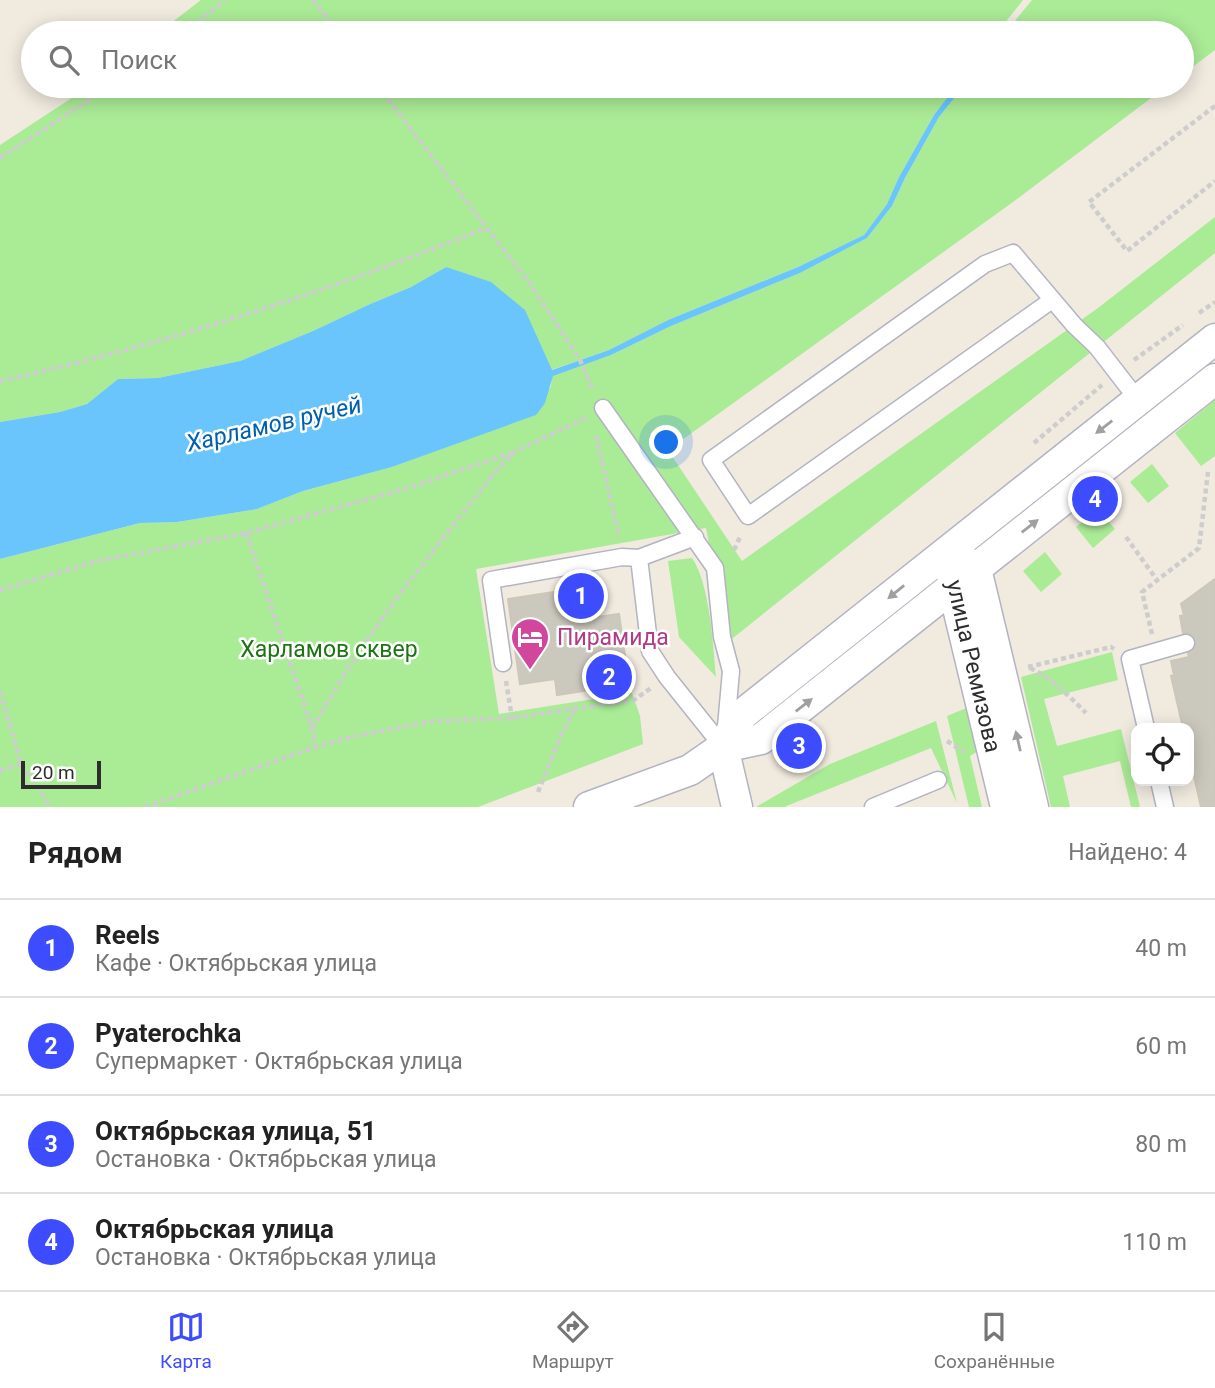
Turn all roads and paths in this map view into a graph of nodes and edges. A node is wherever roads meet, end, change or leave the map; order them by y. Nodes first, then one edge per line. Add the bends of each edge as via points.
1 (225, 0) edge
2 (313, 0) edge
3 (199, 21) edge
4 (329, 21) edge
5 (92, 98) edge
6 (388, 98) edge
7 (1215, 106) edge
8 (0, 158) edge
9 (1215, 181) edge
10 (486, 228) junction
11 (1052, 300) junction
12 (1215, 339) edge
13 (1215, 379) edge
14 (0, 381) edge
15 (1138, 400) junction
16 (596, 412) junction
17 (516, 451) junction
18 (1208, 472) dead end
19 (246, 533) junction
20 (619, 536) dead end
21 (695, 537) junction
22 (1126, 537) dead end
23 (950, 550) junction
24 (639, 558) junction
25 (976, 569) junction
26 (1157, 580) junction
27 (953, 587) junction
28 (0, 590) edge
29 (1186, 643) dead end
30 (1157, 652) junction
31 (1130, 659) junction
32 (503, 663) joint
33 (1030, 667) junction
34 (1018, 670) dead end
35 (667, 677) junction
36 (0, 691) edge
37 (575, 709) junction
38 (1086, 713) dead end
39 (512, 718) junction
40 (1145, 723) edge
41 (312, 728) junction
42 (315, 747) junction
43 (723, 747) junction
44 (21, 764) junction
45 (0, 771) edge
46 (938, 780) dead end
47 (1160, 786) edge
48 (538, 792) dead end
49 (51, 807) edge
50 (145, 807) edge
51 (589, 807) edge
52 (737, 807) edge
53 (873, 807) edge
54 (1006, 807) edge
55 (1033, 807) edge
56 (1165, 807) edge

1 - 3 path
2 - 4 path
5 - 8 path
6 - 10 path
7 - 9 path via 1089,202 1127,251
10 - 14 path via 299,298
10 - 16 path via 580,360
11 - 11 lane via 748,516 711,460 985,264 1013,253
11 - 15 lane
12 - 15 street
25 -> 13 street
15 -> 23 street
16 - 17 path
16 - 20 path
16 - 21 lane
17 - 19 path via 408,488
17 - 41 path via 484,485 398,597
18 - 26 path via 1199,548
19 - 28 path via 97,561
19 - 41 path
21 - 24 lane
21 - 43 lane via 715,568 722,637 731,671
22 - 26 path
23 - 25 street, улица Ремизова
23 - 27 street, улица Ремизова
23 -> 43 street via 739,717
24 - 32 lane via 491,580
24 - 35 lane via 650,651
25 - 27 street
55 -> 25 street, улица Ремизова
26 - 30 path via 1142,592
43 -> 27 street via 761,739
27 - 54 street, улица Ремизова
29 - 30 lane
30 - 31 lane
31 - 33 path via 1111,647
31 - 40 lane
32 - 39 path
33 - 34 path
33 - 38 path via 1054,682
35 - 37 path via 634,700
35 - 43 lane
36 - 44 path
37 - 39 path
37 - 48 path
39 - 42 path via 434,721
41 - 42 path
42 - 50 path
43 - 51 street via 690,770
43 - 52 street
44 - 45 path
44 - 49 path
46 - 53 lane
47 - 56 lane

